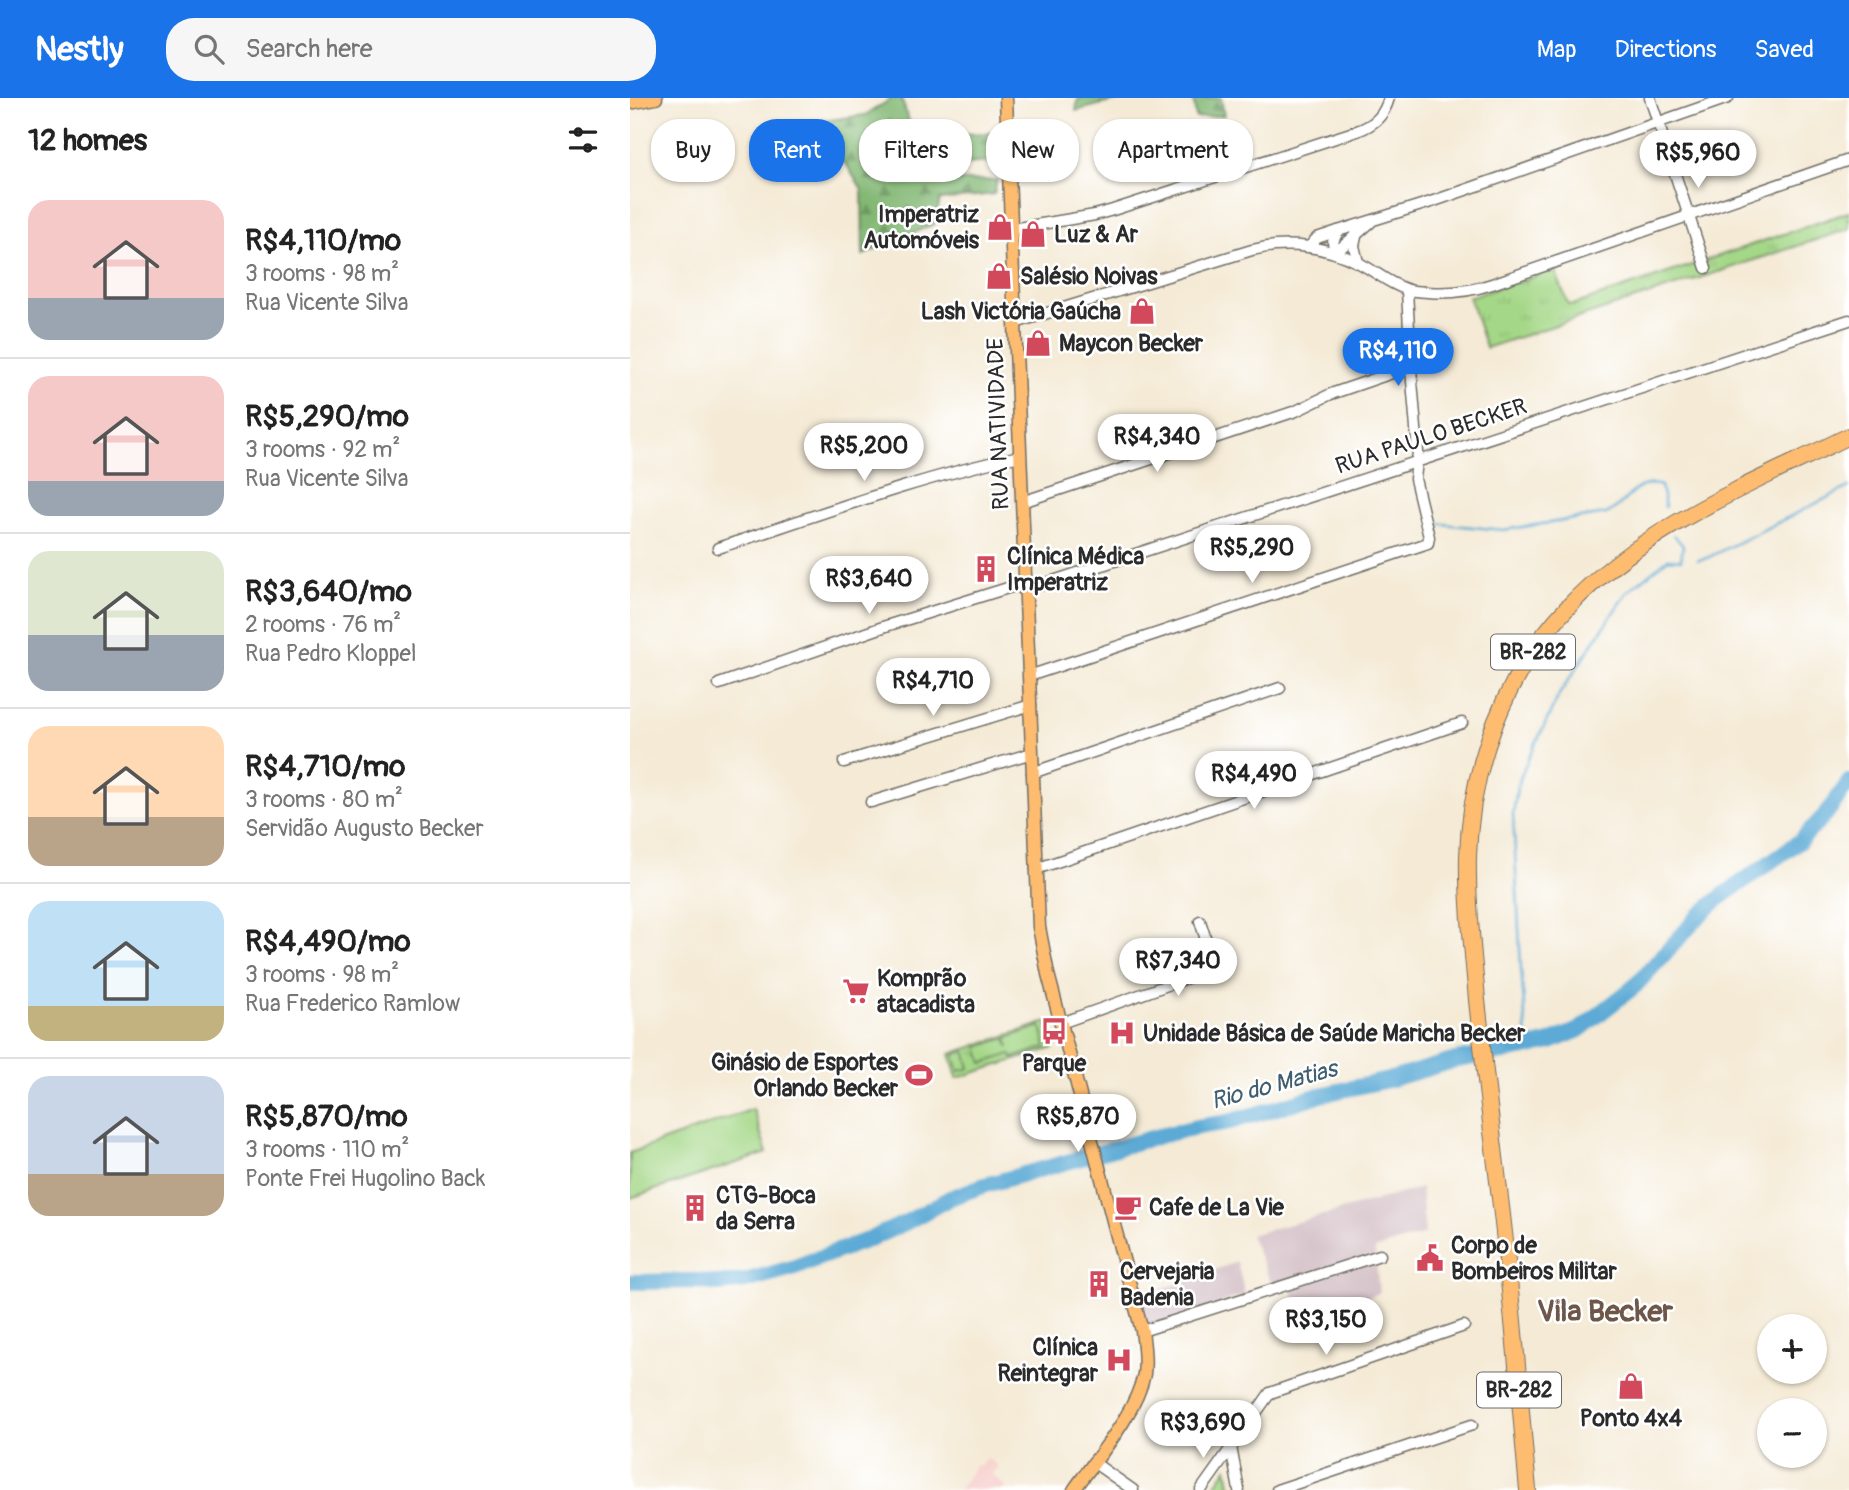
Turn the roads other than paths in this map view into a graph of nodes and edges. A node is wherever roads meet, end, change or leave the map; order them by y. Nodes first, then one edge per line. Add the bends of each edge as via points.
1 (656, 98) edge
2 (1006, 98) edge
3 (1389, 98) edge
4 (1650, 98) edge
5 (1728, 98) edge
6 (630, 103) edge
7 (1658, 122) junction
8 (1849, 160) edge
9 (1690, 216) junction
10 (1371, 222) junction
11 (1012, 229) junction
12 (1339, 231) junction
13 (1357, 232) junction
14 (1309, 247) junction
15 (1335, 253) junction
16 (1358, 262) junction
17 (1706, 268) dead end
18 (1407, 290) junction
19 (1849, 320) edge
20 (1015, 323) junction
21 (1411, 369) junction
22 (1849, 436) edge
23 (1020, 456) junction
24 (1417, 463) junction
25 (1023, 502) junction
26 (718, 548) dead end
27 (1026, 587) junction
28 (1029, 676) junction
29 (719, 684) dead end
30 (1280, 688) dead end
31 (1031, 705) junction
32 (1462, 723) dead end
33 (1032, 753) junction
34 (844, 762) dead end
35 (1032, 773) junction
36 (871, 802) dead end
37 (1036, 869) junction
38 (1200, 921) dead end
39 (1061, 1023) junction
40 (1380, 1255) dead end
41 (1464, 1326) dead end
42 (1142, 1331) junction
43 (1472, 1425) dead end
44 (1231, 1447) junction
45 (1093, 1462) junction
46 (1074, 1490) edge
47 (1133, 1490) edge
48 (1201, 1490) edge
49 (1239, 1490) edge
50 (1277, 1490) edge
51 (1528, 1490) edge

1 - 6 main road
2 - 11 main road, RUA NATIVIDADE
3 - 11 street via 1378,120 1357,131 1113,210
4 - 7 street
5 - 7 street
7 - 9 street
7 - 10 street
8 - 9 street
9 - 17 street
9 - 18 street via 1478,289
10 - 12 street
10 - 13 street
11 - 20 main road, RUA NATIVIDADE
12 - 14 street via 1317,238
12 - 15 street via 1333,242
13 - 15 street
13 - 16 street
14 - 15 street
14 - 20 street via 1260,248
15 - 16 street
16 - 18 street
18 - 21 street
19 - 24 street, RUA PAULO BECKER
20 - 23 main road, RUA NATIVIDADE
21 - 24 street
21 - 25 street
22 - 51 highway, BR-282 via 1700,509 1644,542 1593,582 1525,663 1506,699 1479,774 1468,853 1468,892
23 - 25 main road, RUA NATIVIDADE
23 - 26 street via 874,496
24 - 27 street, RUA PAULO BECKER
24 - 28 street via 1415,479 1428,543
25 - 27 main road, RUA NATIVIDADE
27 - 28 main road, RUA NATIVIDADE
27 - 29 street, RUA PAULO BECKER via 1011,587 899,622
28 - 31 main road, RUA NATIVIDADE
30 - 35 street
31 - 33 main road, RUA NATIVIDADE
31 - 34 street
32 - 37 street
33 - 35 main road, RUA NATIVIDADE
33 - 36 street
35 - 37 main road, RUA NATIVIDADE
37 - 39 main road, RUA NATIVIDADE via 1039,927
38 - 39 street via 1215,968
39 - 42 main road, RUA NATIVIDADE
40 - 42 street
41 - 44 street via 1270,1392
42 - 45 main road, RUA NATIVIDADE via 1145,1364 1140,1388 1129,1412
43 - 50 street
44 - 48 street
44 - 49 street
45 - 46 main road, RUA NATIVIDADE
45 - 47 street

